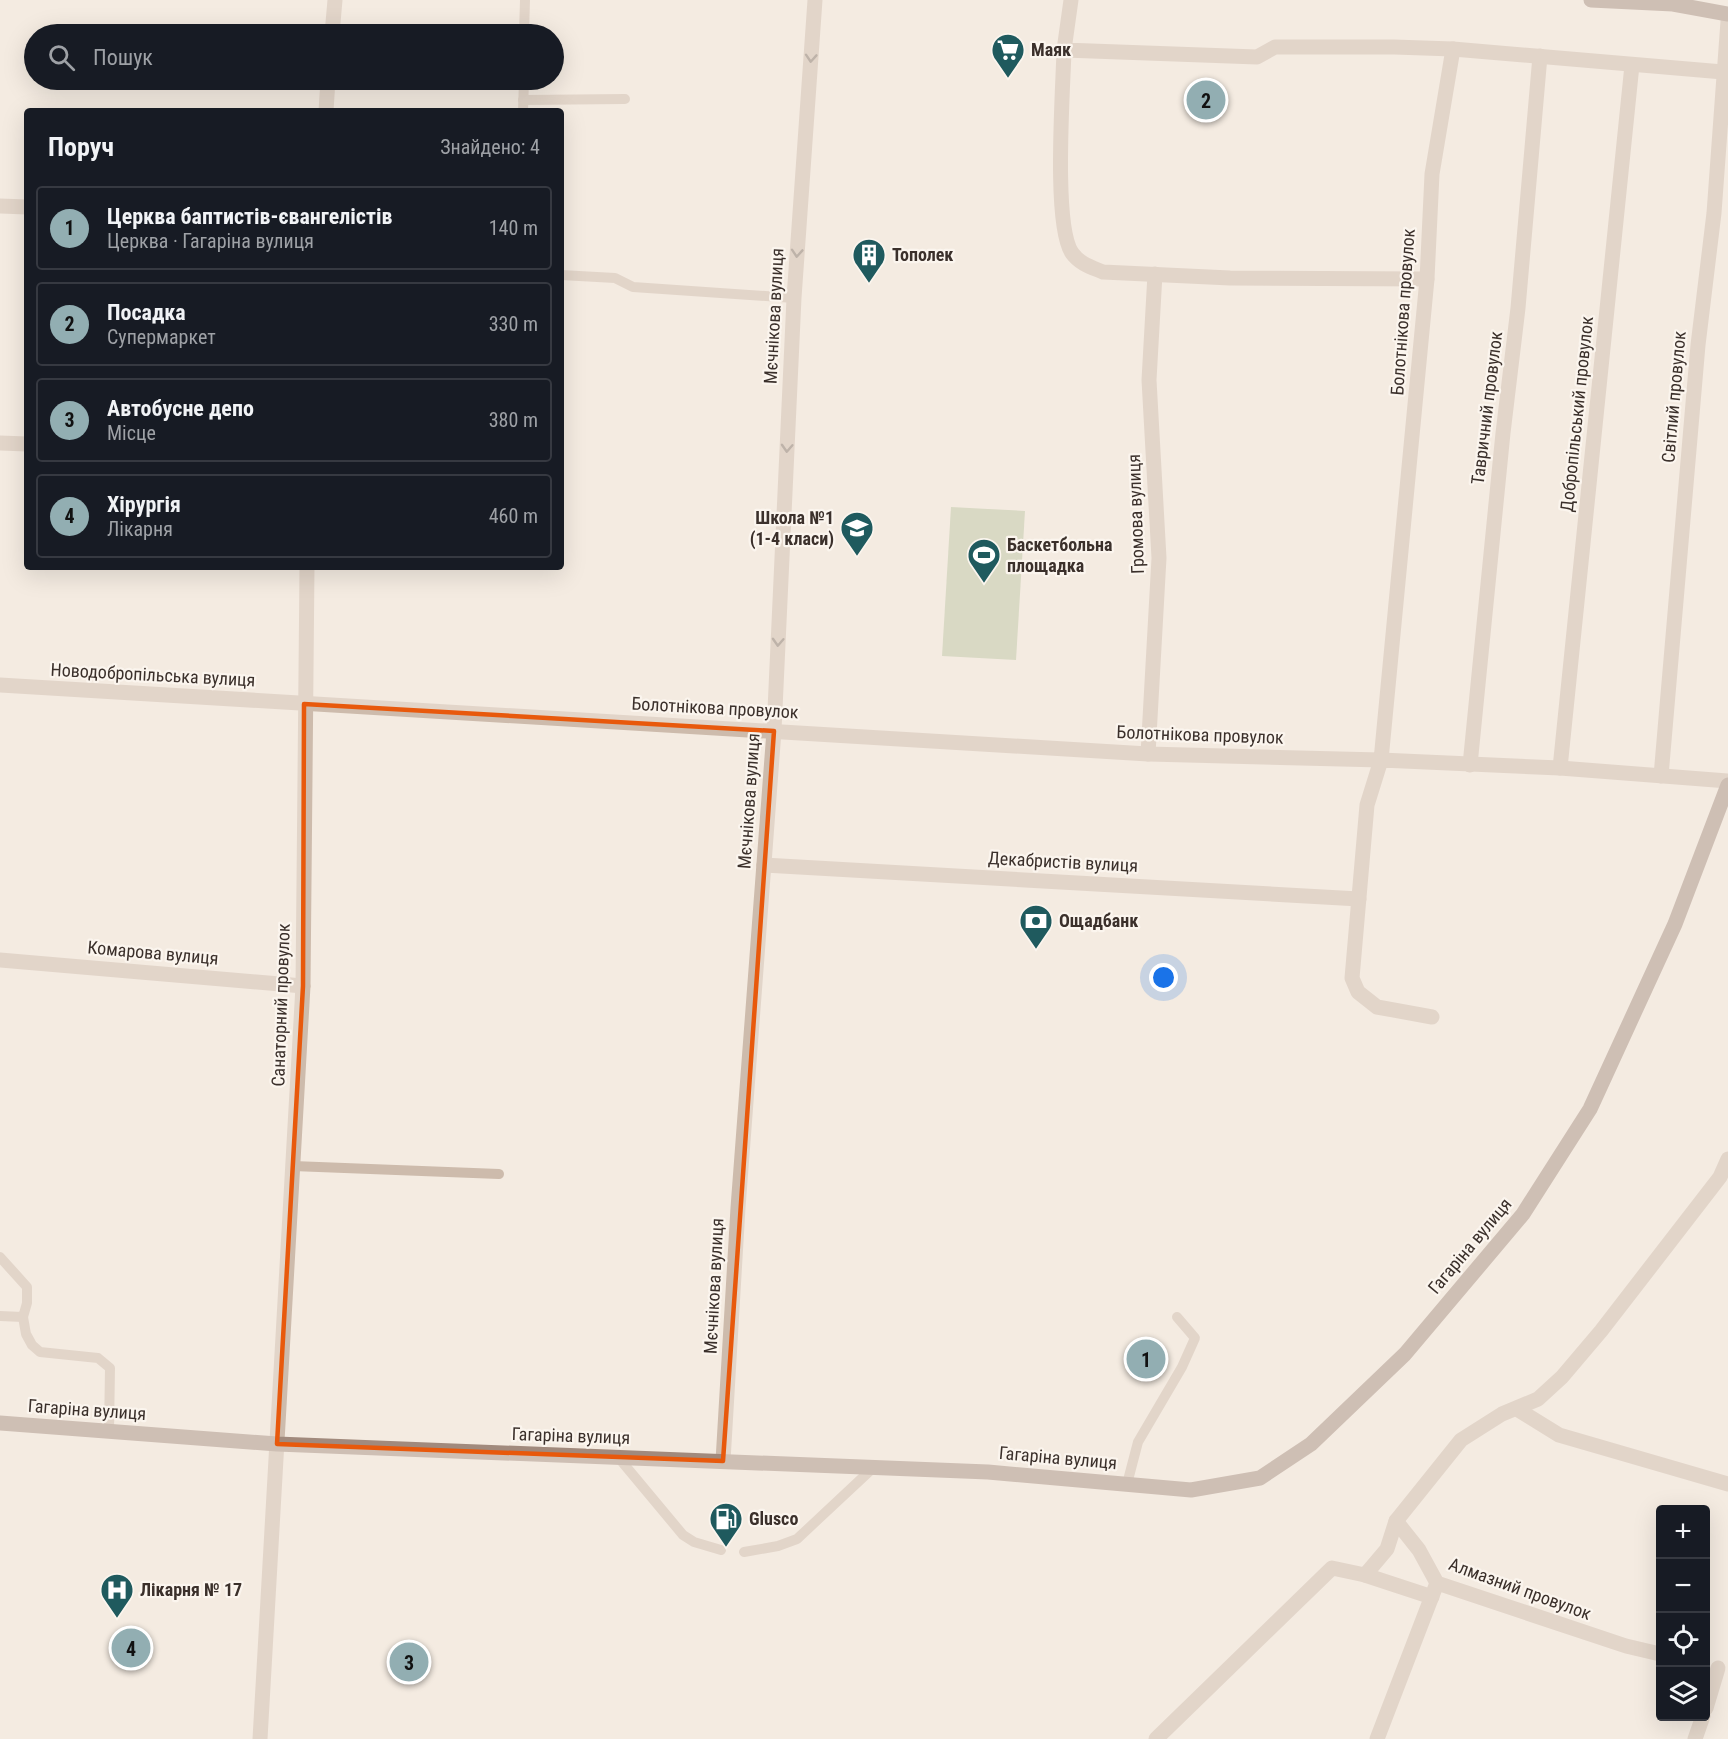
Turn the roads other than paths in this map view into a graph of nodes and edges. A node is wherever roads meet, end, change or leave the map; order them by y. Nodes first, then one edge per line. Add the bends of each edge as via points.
1 (335, 0) edge
2 (525, 0) edge
3 (816, 0) edge
4 (1071, 0) edge
5 (1591, 0) edge
6 (1673, 2) edge
7 (1728, 14) edge
8 (1728, 21) edge
9 (333, 24) edge
10 (524, 24) edge
11 (1453, 49) junction
12 (1064, 50) junction
13 (1540, 56) junction
14 (1632, 65) junction
15 (1724, 72) junction
16 (327, 90) edge
17 (524, 90) edge
18 (625, 99) dead end
19 (523, 105) edge
20 (326, 108) edge
21 (0, 206) edge
22 (24, 207) edge
23 (1155, 274) junction
24 (564, 275) edge
25 (1427, 279) junction
26 (794, 298) junction
27 (0, 443) edge
28 (24, 444) edge
29 (307, 570) edge
30 (0, 685) edge
31 (304, 704) junction
32 (774, 731) junction
33 (1148, 754) junction
34 (1381, 760) junction
35 (1470, 765) junction
36 (1560, 768) junction
37 (1661, 776) junction
38 (1728, 783) edge
39 (764, 865) junction
40 (1359, 899) junction
41 (0, 960) edge
42 (303, 986) junction
43 (1432, 1017) dead end
44 (1728, 1159) edge
45 (293, 1166) junction
46 (499, 1174) dead end
47 (1724, 1179) edge
48 (0, 1257) edge
49 (0, 1316) edge
50 (23, 1317) junction
51 (1177, 1317) dead end
52 (1517, 1409) junction
53 (0, 1423) edge
54 (109, 1431) junction
55 (277, 1444) junction
56 (618, 1457) junction
57 (723, 1461) junction
58 (874, 1467) junction
59 (1127, 1484) junction
60 (1728, 1484) edge
61 (1396, 1521) junction
62 (721, 1550) dead end
63 (744, 1552) dead end
64 (1365, 1575) junction
65 (1434, 1590) junction
66 (1656, 1653) edge
67 (1717, 1668) edge
68 (1710, 1693) edge
69 (1701, 1721) edge
70 (260, 1739) edge
71 (1156, 1739) edge
72 (1377, 1739) edge
73 (1695, 1739) edge

1 - 9 street
2 - 10 lane
3 -> 26 street, Мєчнікова вулиця
4 - 12 street
5 - 6 main road
6 - 7 main road
8 - 15 street, Світлий провулок
11 - 12 street via 1275,46 1257,57
11 - 13 street
11 - 25 street, Болотнікова провулок via 1432,174
12 - 23 street via 1065,239 1084,265 1103,272
13 - 14 street
13 - 35 street, Тавричний провулок
14 - 15 street
14 - 36 street, Добропільський провулок
15 - 37 street, Світлий провулок
16 - 20 street
17 - 19 lane
18 - 19 lane
21 - 22 street
23 - 25 street
23 - 33 street, Громова вулиця via 1149,380 1159,558
24 - 26 lane via 615,278 633,287
25 - 34 street, Болотнікова провулок
26 -> 32 street, Мєчнікова вулиця
27 - 28 street
29 - 31 street, Санаторний провулок
30 - 31 street, Новодобропільська вулиця
31 - 32 street, Болотнікова провулок
31 - 42 street, Санаторний провулок
32 - 33 street, Болотнікова провулок
32 - 39 street, Мєчнікова вулиця
33 - 34 street, Болотнікова провулок
34 - 35 street
34 - 40 street via 1367,805
35 - 36 street
36 - 37 street
37 - 38 street
38 - 59 main road, Гагаріна вулиця via 1675,924 1590,1109 1523,1214 1413,1345 1311,1444 1260,1478 1191,1490
39 - 40 street, Декабристів вулиця
39 - 57 street, Мєчнікова вулиця
40 - 43 street via 1352,978 1358,992 1377,1007
41 - 42 street, Комарова вулиця
42 - 45 street, Санаторний провулок
44 - 47 street
45 - 46 lane
45 - 55 street, Санаторний провулок
47 - 52 street via 1562,1377 1538,1399
48 - 50 lane via 27,1287
49 - 50 lane
50 - 54 lane via 29,1339 40,1352 98,1358 110,1368
51 - 59 lane via 1195,1338 1138,1442
52 - 60 street via 1558,1435
52 - 61 street via 1461,1440
53 - 54 main road, Гагаріна вулиця
54 - 55 main road, Гагаріна вулиця
55 - 56 main road, Гагаріна вулиця
55 - 70 street, Санаторний провулок
56 - 57 main road, Гагаріна вулиця
56 - 62 lane via 683,1535
57 - 58 main road, Гагаріна вулиця
58 - 59 main road, Гагаріна вулиця
58 - 63 lane via 797,1539
61 - 64 street via 1387,1549
61 - 65 street, Алмазний провулок via 1419,1550
64 - 65 street
64 - 71 street via 1332,1568
65 - 66 street, Алмазний провулок
65 - 72 street
67 - 68 street
69 - 73 street

